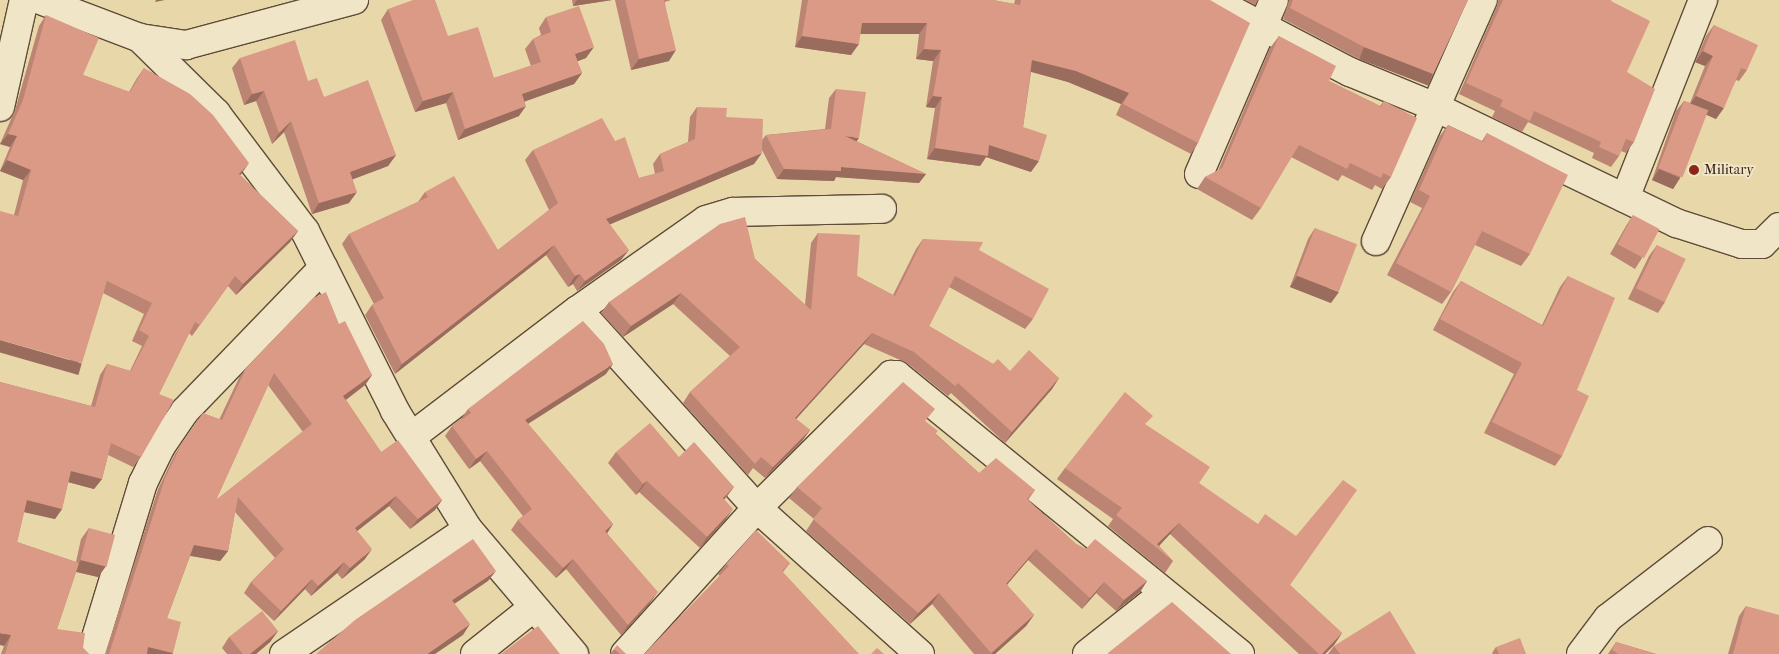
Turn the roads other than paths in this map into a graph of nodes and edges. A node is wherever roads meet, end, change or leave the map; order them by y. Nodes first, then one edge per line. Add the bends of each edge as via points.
1 (24, 0) edge
2 (40, 0) edge
3 (354, 0) edge
4 (1212, 0) edge
5 (1483, 0) edge
6 (1703, 0) edge
7 (1269, 12) edge
8 (140, 38) junction
9 (1433, 106) junction
10 (0, 107) edge
11 (1199, 174) dead end
12 (1625, 198) junction
13 (882, 209) dead end
14 (1779, 227) edge
15 (1376, 242) dead end
16 (323, 268) junction
17 (578, 310) junction
18 (411, 437) junction
19 (756, 508) junction
20 (468, 529) junction
21 (1708, 541) dead end
22 (1164, 593) junction
23 (534, 607) junction
24 (91, 654) edge
25 (284, 654) edge
26 (475, 654) edge
27 (574, 654) edge
28 (625, 654) edge
29 (920, 654) edge
30 (1087, 654) edge
31 (1240, 654) edge
32 (1580, 654) edge

1 - 10 street
2 - 8 street
3 - 8 street via 186,45
4 - 7 street
5 - 9 street
6 - 12 street
7 - 9 street via 1350,72
7 - 11 street
8 - 16 street via 216,113 305,231
9 - 12 street
9 - 15 street
12 - 14 street via 1676,223 1742,244 1762,244
13 - 17 street via 733,212 706,220
16 - 18 street
16 - 24 street via 185,411 161,446 143,483
17 - 18 street
17 - 19 street
18 - 20 street
19 - 22 street via 886,377 897,375
19 - 28 street
19 - 29 street
20 - 23 street
20 - 25 street
21 - 32 street via 1608,618
22 - 30 street
22 - 31 street
23 - 26 street
23 - 27 street

